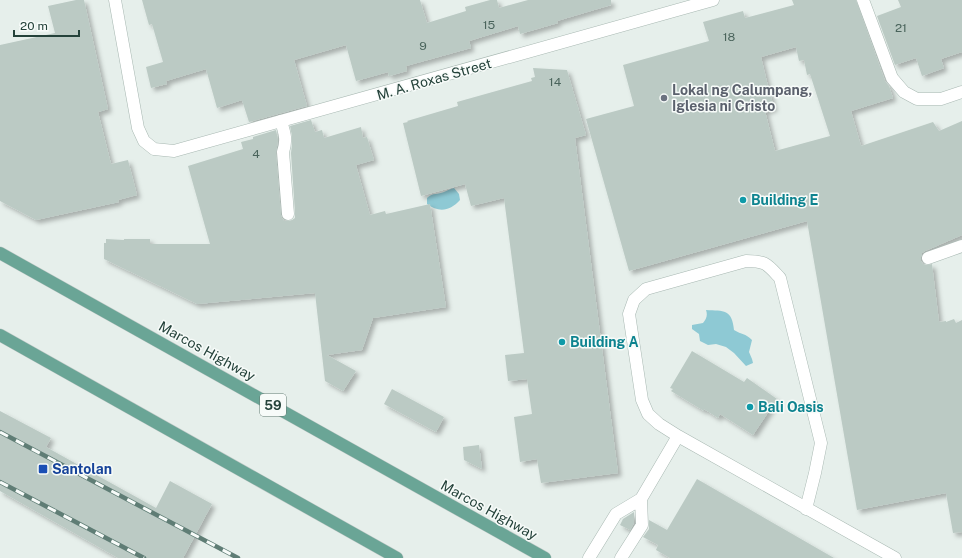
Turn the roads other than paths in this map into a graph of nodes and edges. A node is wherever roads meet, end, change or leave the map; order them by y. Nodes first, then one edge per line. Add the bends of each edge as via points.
1 (115, 0) edge
2 (714, 0) edge
3 (863, 0) edge
4 (962, 92) edge
5 (281, 121) junction
6 (288, 214) dead end
7 (962, 246) edge
8 (0, 253) edge
9 (928, 258) dead end
10 (0, 335) edge
11 (678, 436) junction
12 (641, 499) junction
13 (806, 509) junction
14 (397, 558) edge
15 (545, 558) edge
16 (589, 558) edge
17 (622, 558) edge
18 (895, 558) edge

1 - 5 street, M. A. Roxas Street via 138,128 144,141 154,149 174,151
2 - 5 street, M. A. Roxas Street
3 - 4 street via 892,78 904,92 917,100 941,99
5 - 6 street via 285,134 283,152
7 - 9 street
8 - 15 main road, Marcos Highway / 59
10 - 14 main road
11 - 12 street
11 - 13 street
11 - 13 street via 648,414 642,400 630,314 634,300 646,289 746,261 768,265 780,278 821,443
12 - 16 street via 616,514
12 - 17 street via 642,525
13 - 18 street

